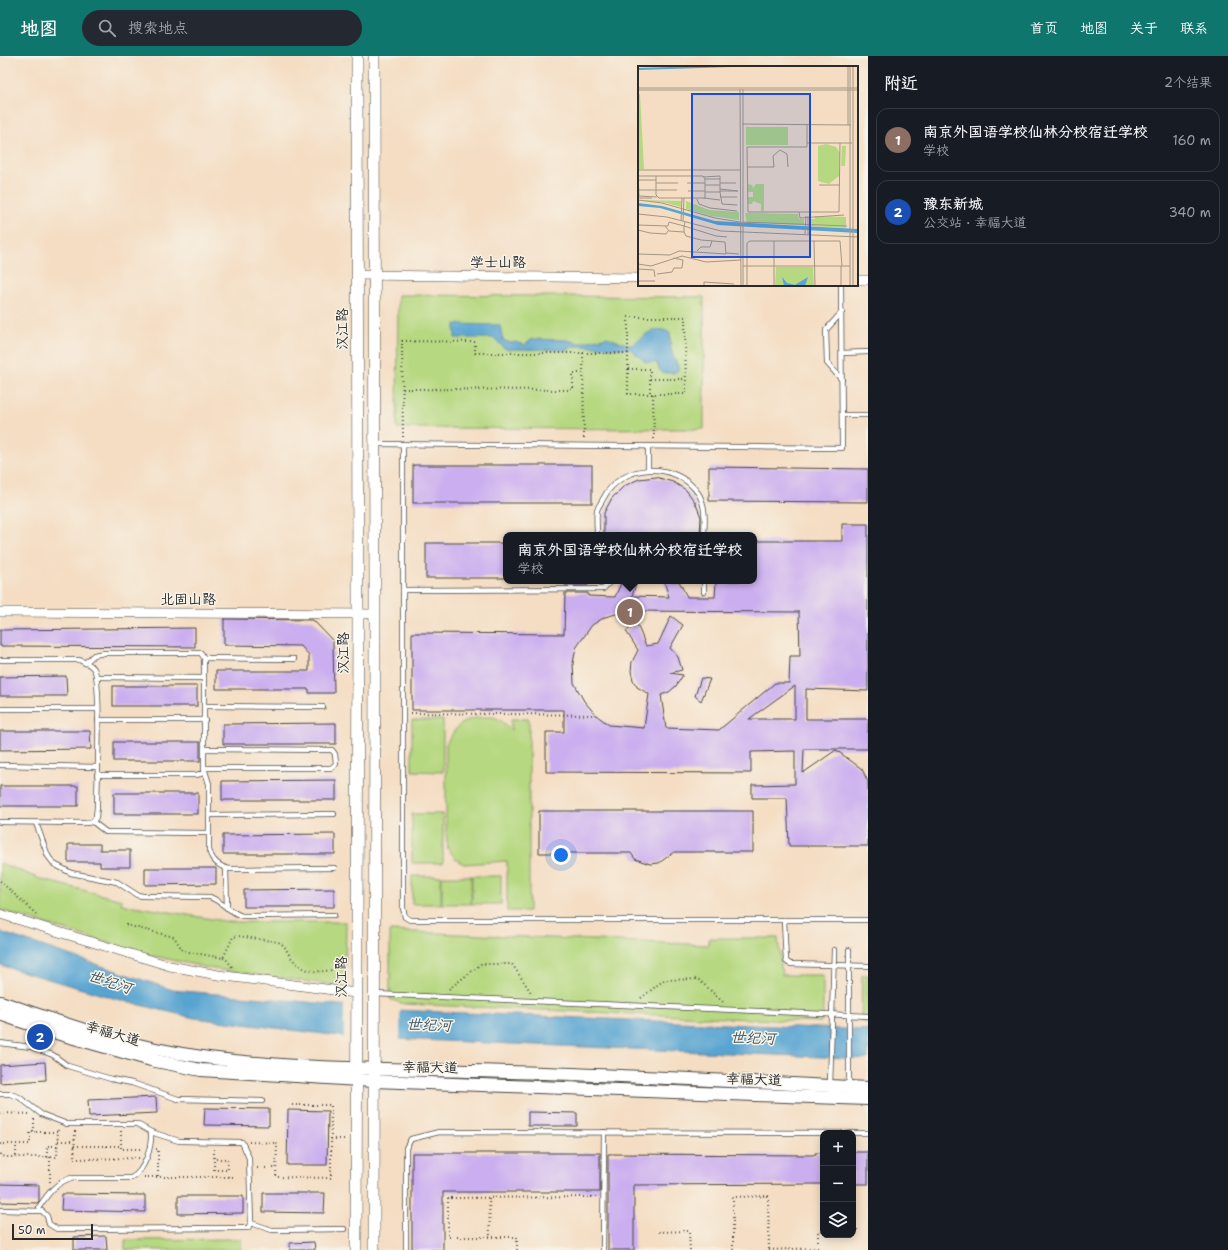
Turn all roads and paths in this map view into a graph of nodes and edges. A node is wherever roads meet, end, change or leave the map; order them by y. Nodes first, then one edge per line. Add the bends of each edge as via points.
1 (356, 56) edge
2 (374, 56) edge
3 (357, 275) junction
4 (374, 275) junction
5 (638, 278) edge
6 (841, 286) edge
7 (842, 312) junction
8 (868, 352) edge
9 (583, 353) junction
10 (628, 353) junction
11 (842, 353) junction
12 (628, 369) junction
13 (583, 373) junction
14 (650, 379) junction
15 (686, 379) junction
16 (842, 380) junction
17 (403, 389) junction
18 (650, 394) junction
19 (653, 394) junction
20 (842, 414) junction
21 (868, 415) edge
22 (375, 444) junction
23 (403, 445) junction
24 (584, 446) junction
25 (648, 446) junction
26 (654, 446) junction
27 (648, 469) junction
28 (597, 532) edge
29 (704, 532) edge
30 (608, 584) edge
31 (704, 584) edge
32 (403, 590) junction
33 (704, 592) dead end
34 (0, 612) edge
35 (358, 614) junction
36 (375, 614) junction
37 (204, 658) junction
38 (294, 659) dead end
39 (0, 660) edge
40 (85, 663) junction
41 (97, 677) junction
42 (204, 678) junction
43 (204, 706) junction
44 (323, 707) dead end
45 (0, 709) edge
46 (98, 709) junction
47 (403, 713) junction
48 (596, 714) dead end
49 (98, 720) junction
50 (204, 720) junction
51 (205, 749) junction
52 (0, 766) edge
53 (97, 767) junction
54 (205, 770) junction
55 (97, 775) junction
56 (334, 814) dead end
57 (209, 815) junction
58 (0, 822) edge
59 (93, 822) junction
60 (36, 823) junction
61 (209, 833) junction
62 (226, 868) junction
63 (334, 868) dead end
64 (0, 881) edge
65 (227, 908) junction
66 (0, 914) edge
67 (38, 915) dead end
68 (334, 915) dead end
69 (784, 920) junction
70 (868, 920) edge
71 (126, 925) dead end
72 (834, 950) dead end
73 (849, 950) dead end
74 (833, 965) junction
75 (849, 966) junction
76 (868, 966) edge
77 (332, 970) dead end
78 (442, 989) dead end
79 (532, 995) dead end
80 (356, 997) junction
81 (374, 998) junction
82 (634, 998) dead end
83 (0, 1002) edge
84 (726, 1004) dead end
85 (0, 1014) edge
86 (832, 1014) junction
87 (849, 1015) junction
88 (868, 1016) edge
89 (0, 1043) edge
90 (374, 1068) junction
91 (356, 1073) junction
92 (374, 1080) junction
93 (830, 1086) junction
94 (849, 1087) junction
95 (868, 1088) edge
96 (0, 1094) edge
97 (868, 1099) edge
98 (262, 1101) dead end
99 (289, 1105) dead end
100 (0, 1113) edge
101 (58, 1125) dead end
102 (75, 1131) dead end
103 (121, 1131) dead end
104 (34, 1132) junction
105 (58, 1132) junction
106 (151, 1132) junction
107 (604, 1132) junction
108 (868, 1132) edge
109 (331, 1139) junction
110 (356, 1139) junction
111 (58, 1141) junction
112 (75, 1141) junction
113 (242, 1142) junction
114 (0, 1144) edge
115 (16, 1144) junction
116 (58, 1146) junction
117 (74, 1146) junction
118 (121, 1146) junction
119 (149, 1149) junction
120 (214, 1149) dead end
121 (0, 1154) edge
122 (16, 1157) junction
123 (48, 1157) junction
124 (140, 1158) dead end
125 (214, 1159) junction
126 (250, 1168) junction
127 (276, 1168) junction
128 (219, 1170) junction
129 (158, 1177) junction
130 (219, 1177) junction
131 (234, 1177) dead end
132 (131, 1178) junction
133 (50, 1191) junction
134 (489, 1198) junction
135 (604, 1198) junction
136 (39, 1207) dead end
137 (0, 1210) edge
138 (251, 1223) junction
139 (344, 1229) dead end
140 (820, 1230) edge
141 (856, 1230) edge
142 (860, 1230) dead end
143 (659, 1232) dead end
144 (490, 1237) junction
145 (356, 1250) edge
146 (374, 1250) edge
147 (406, 1250) edge
148 (517, 1250) edge
149 (604, 1250) edge
150 (690, 1250) edge
151 (733, 1250) edge
152 (769, 1250) edge

1 - 3 street, 汉江路
2 - 4 street
3 - 4 street, 学士山路
3 - 35 street, 汉江路
4 - 5 street, 学士山路
4 - 22 street
6 - 7 lane
7 - 11 lane
7 - 16 lane via 826,330 826,363
8 - 11 lane
9 - 10 path
9 - 13 path
9 - 17 path via 475,353 475,342 402,341
10 - 12 path
10 - 15 path via 628,318 685,317
11 - 16 lane
12 - 14 path via 650,369
12 - 18 path via 628,394
13 - 17 path via 573,373 573,390
13 - 24 path
14 - 15 path
14 - 18 path
15 - 19 path via 686,394
16 - 20 lane
17 - 23 path
18 - 19 path
19 - 26 path
20 - 21 lane
20 - 26 lane via 842,448
22 - 23 lane
22 - 36 street
23 - 24 lane
23 - 32 lane
24 - 25 lane
25 - 26 lane
25 - 27 lane
27 - 28 lane via 632,473 606,492 597,510
27 - 29 lane via 666,471 686,480 698,494 705,512
30 - 32 lane via 603,589
31 - 33 lane
32 - 47 lane
34 - 35 street, 北固山路
35 - 36 street, 北固山路
35 - 80 street, 汉江路
36 - 81 street
37 - 38 lane
37 - 40 lane via 200,653 104,652 94,655
37 - 42 lane
39 - 40 lane via 79,660
40 - 41 lane via 94,669
41 - 42 lane
41 - 46 lane
42 - 43 lane
43 - 44 lane
43 - 50 lane
45 - 46 lane
46 - 49 lane
47 - 48 path
47 - 69 lane via 403,908 405,917 410,920
49 - 50 lane
49 - 53 lane
50 - 51 lane
51 - 54 lane
51 - 54 lane via 332,750 336,764 332,768
52 - 53 lane
53 - 55 lane
54 - 55 lane via 196,775
54 - 57 lane via 209,780
55 - 59 lane via 97,807
56 - 57 lane
57 - 61 lane
58 - 60 lane
59 - 60 lane
59 - 61 lane via 106,832
60 - 65 lane via 48,856 54,864 71,873 117,882 137,895 210,897 220,901
61 - 62 lane via 211,855 219,866
62 - 63 lane
62 - 65 lane
64 - 67 path
65 - 68 lane via 242,916
66 - 80 street via 170,966
69 - 70 lane
69 - 74 lane via 786,961 790,964
71 - 77 path via 174,937 183,951 223,958 232,938 238,936 278,942 283,944 290,956 304,970
72 - 74 lane
73 - 75 lane
74 - 75 lane
74 - 86 lane
75 - 76 lane
75 - 87 lane
78 - 79 path via 450,989 481,964 512,964
80 - 91 street, 汉江路
81 - 86 lane
81 - 90 street
82 - 84 path via 642,998 664,980 698,979
83 - 91 main road, 幸福大道 via 60,1023 155,1049
85 - 91 main road, 幸福大道 via 151,1060 201,1070
86 - 87 lane
86 - 93 lane
87 - 88 lane
87 - 94 lane
89 - 98 lane via 31,1047 53,1055 68,1066 132,1083 178,1099
90 - 91 main road, 幸福大道
90 - 92 street
90 - 93 main road, 幸福大道
91 - 92 main road, 幸福大道
91 - 110 street, 汉江路
92 - 97 main road, 幸福大道
92 - 146 street
93 - 94 main road, 幸福大道
94 - 95 main road, 幸福大道
96 - 106 lane via 19,1097 41,1114 67,1124 137,1124
99 - 109 path via 331,1105
100 - 104 path via 34,1114
101 - 105 path
102 - 112 path
103 - 118 path
104 - 105 path
104 - 115 path via 30,1132 30,1144
105 - 111 path
106 - 113 lane via 179,1141
106 - 119 lane
107 - 108 lane
107 - 135 lane
107 - 147 lane via 439,1132 411,1139 406,1148
109 - 110 path
109 - 127 path via 331,1178 276,1177
110 - 145 street, 汉江路
111 - 112 path
111 - 116 path
112 - 117 path
113 - 126 lane via 247,1150
113 - 127 path via 277,1143
114 - 115 path
115 - 122 path
116 - 123 path via 58,1157
116 - 123 path via 47,1146
117 - 118 path
117 - 124 path via 74,1159
118 - 119 path via 121,1149
119 - 129 path via 158,1149
119 - 132 lane via 139,1171
120 - 125 path
121 - 122 path via 5,1157
122 - 123 path
123 - 133 path
125 - 128 path via 214,1170
125 - 128 path via 228,1159 228,1170
126 - 127 path
126 - 138 lane
128 - 130 path
129 - 130 path
129 - 132 path
130 - 131 path
132 - 133 lane via 71,1178 59,1182
133 - 136 lane
134 - 135 path
134 - 144 path
134 - 144 path via 448,1198 448,1237
135 - 149 lane
137 - 138 lane via 42,1211 47,1216 49,1224 57,1229 248,1228
138 - 139 lane via 272,1230
140 - 152 path via 818,1248
141 - 142 path
143 - 150 path via 689,1231
144 - 148 path via 517,1237
151 - 152 path via 732,1197 768,1196

